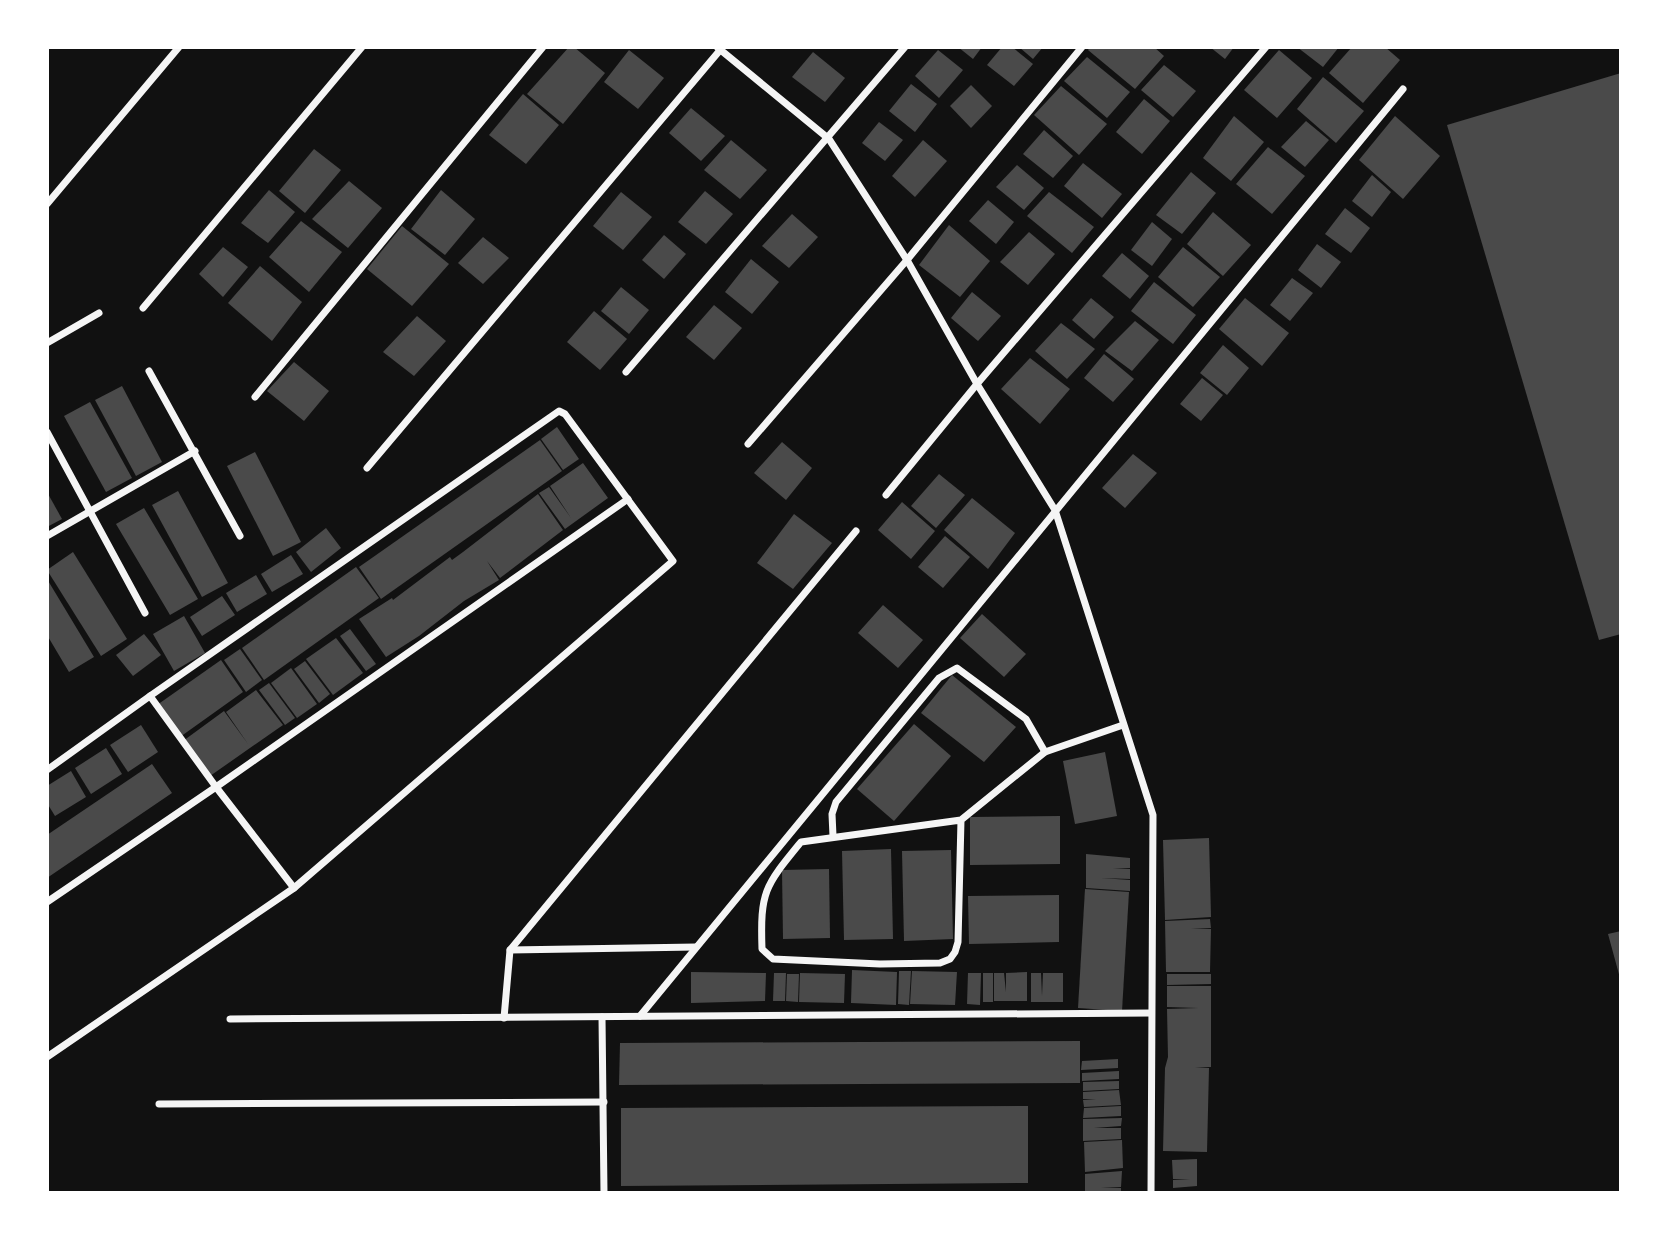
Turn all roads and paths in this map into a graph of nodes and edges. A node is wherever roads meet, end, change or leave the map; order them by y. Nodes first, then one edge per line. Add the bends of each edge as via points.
1 (179, 47) edge
2 (362, 47) edge
3 (543, 47) edge
4 (905, 47) edge
5 (1082, 47) edge
6 (1266, 47) edge
7 (720, 48) edge
8 (1403, 89) dead end
9 (829, 139) junction
10 (47, 204) edge
11 (907, 260) junction
12 (143, 308) dead end
13 (99, 313) dead end
14 (47, 343) edge
15 (149, 370) dead end
16 (626, 372) dead end
17 (977, 384) junction
18 (255, 397) dead end
19 (47, 432) edge
20 (748, 444) dead end
21 (195, 451) junction
22 (367, 468) dead end
23 (886, 495) dead end
24 (628, 499) junction
25 (1055, 510) junction
26 (89, 511) junction
27 (856, 531) dead end
28 (47, 536) edge
29 (240, 536) dead end
30 (145, 613) dead end
31 (150, 696) junction
32 (1123, 725) junction
33 (1045, 752) junction
34 (47, 770) edge
35 (216, 787) junction
36 (961, 820) junction
37 (833, 836) junction
38 (294, 888) junction
39 (47, 902) edge
40 (696, 947) junction
41 (510, 950) junction
42 (1152, 1013) junction
43 (640, 1016) junction
44 (602, 1017) junction
45 (504, 1018) junction
46 (230, 1019) dead end
47 (47, 1057) edge
48 (604, 1102) junction
49 (159, 1104) dead end
50 (604, 1193) edge
51 (1151, 1193) edge

1 - 10 street
2 - 12 street
3 - 18 street
4 - 9 street
5 - 11 street
6 - 17 street
7 - 9 street
7 - 22 street
8 - 25 street
9 - 11 street
9 - 16 street
11 - 17 street
11 - 20 street
13 - 14 street
15 - 21 street
17 - 23 street
17 - 25 street
19 - 26 street
21 - 26 street
21 - 29 street
24 - 31 street via 559,411
24 - 35 street
24 - 38 street via 671,557 671,564
25 - 32 street
25 - 40 street
26 - 28 street
26 - 30 street
27 - 41 street
31 - 34 street
31 - 35 street
32 - 33 street
32 - 42 street via 1153,815
33 - 36 street
33 - 37 street via 1026,719 957,668 939,678 836,802
35 - 38 street
35 - 39 street
36 - 37 street
36 - 37 street via 958,942 950,959 940,963 766,956 761,909 772,877 801,842
38 - 47 street
40 - 41 street
40 - 43 street
41 - 45 street
42 - 43 street
42 - 51 street
43 - 44 street
44 - 45 street
44 - 48 street
45 - 46 street
48 - 49 street
48 - 50 street

